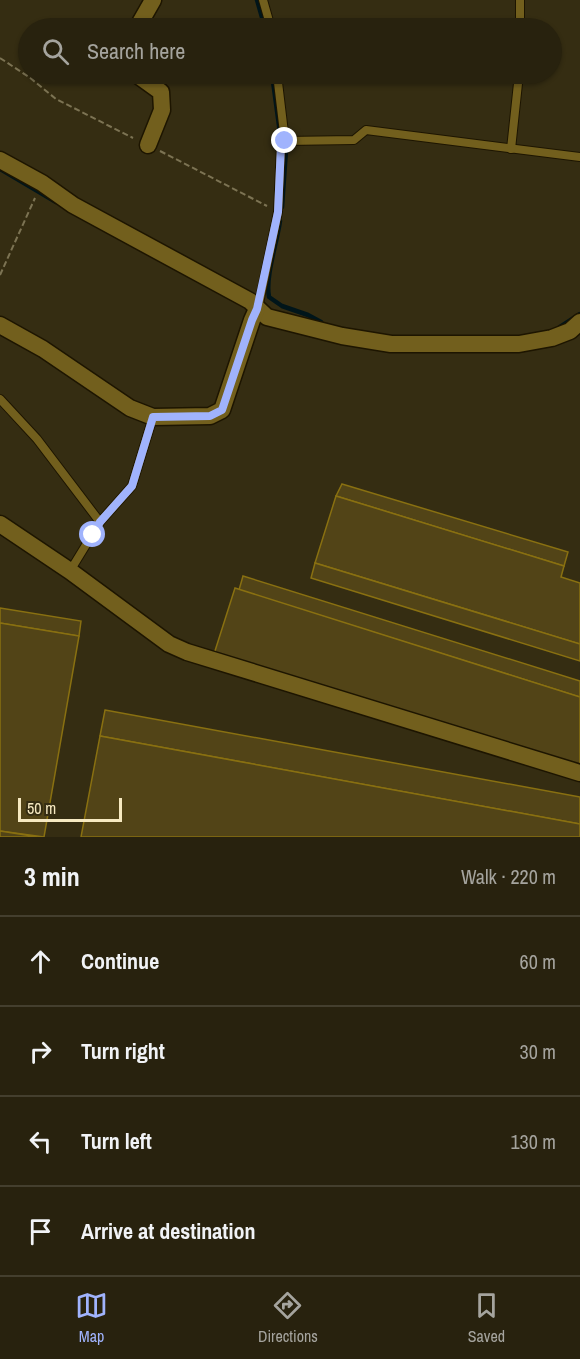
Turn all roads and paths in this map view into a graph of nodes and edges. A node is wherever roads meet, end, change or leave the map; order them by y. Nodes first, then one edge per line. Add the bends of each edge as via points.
1 (153, 0) edge
2 (263, 0) edge
3 (520, 0) edge
4 (143, 18) edge
5 (269, 18) edge
6 (520, 18) edge
7 (0, 58) edge
8 (18, 69) edge
9 (38, 84) edge
10 (150, 84) edge
11 (279, 84) edge
12 (518, 84) edge
13 (284, 142) junction
14 (148, 145) junction
15 (511, 149) junction
16 (580, 157) edge
17 (0, 160) edge
18 (42, 183) junction
19 (278, 212) junction
20 (0, 274) edge
21 (257, 309) junction
22 (580, 322) edge
23 (0, 325) edge
24 (0, 399) edge
25 (153, 417) junction
26 (100, 522) junction
27 (0, 524) edge
28 (70, 571) junction
29 (580, 774) edge

1 - 4 street
2 - 5 lane
3 - 6 lane
7 - 8 path
9 - 14 path via 56,99
10 - 14 street via 161,92 162,110
11 - 13 lane
12 - 15 lane
13 - 15 lane via 354,140 366,130
13 - 19 lane
14 - 19 path
15 - 16 lane
17 - 18 street
18 - 20 path
18 - 21 street via 73,205 250,301
19 - 21 lane
21 - 22 street via 277,320 391,344 519,344 552,338
21 - 25 street via 222,410 210,416
23 - 25 street via 130,408
24 - 26 lane via 37,439
25 - 26 lane via 132,486
26 - 28 lane
27 - 28 street
28 - 29 street via 169,644 186,652

